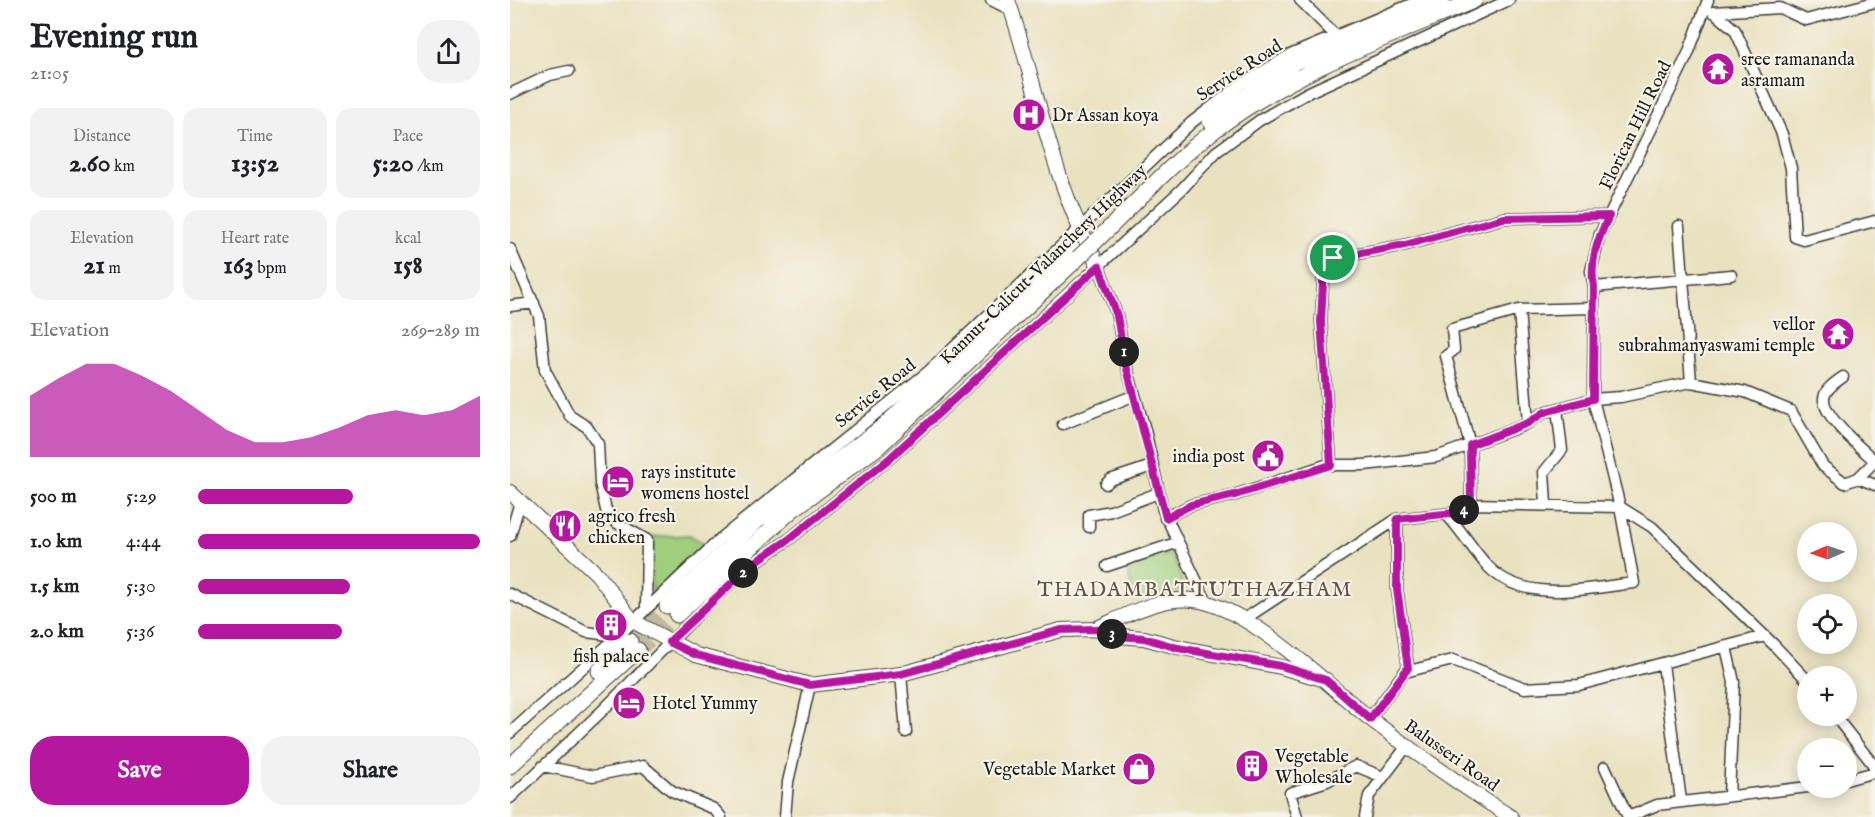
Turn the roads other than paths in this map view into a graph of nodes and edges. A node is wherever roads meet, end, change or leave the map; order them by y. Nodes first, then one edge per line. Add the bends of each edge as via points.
1 (990, 0) edge
2 (1300, 0) edge
3 (1421, 0) edge
4 (1442, 0) edge
5 (1474, 0) edge
6 (1509, 0) edge
7 (1703, 0) edge
8 (1708, 0) edge
9 (1875, 2) edge
10 (1009, 5) edge
11 (1709, 12) junction
12 (1335, 35) junction
13 (568, 71) dead end
14 (510, 93) edge
15 (1609, 216) junction
16 (1875, 221) edge
17 (1679, 226) dead end
18 (1087, 236) junction
19 (510, 249) edge
20 (1099, 266) junction
21 (1731, 275) dead end
22 (1683, 279) junction
23 (1594, 287) junction
24 (534, 303) junction
25 (510, 306) edge
26 (1592, 308) junction
27 (1519, 310) junction
28 (1843, 377) dead end
29 (1691, 382) junction
30 (1135, 394) junction
31 (1593, 399) junction
32 (1557, 409) junction
33 (1528, 423) junction
34 (1063, 424) dead end
35 (1470, 445) junction
36 (1875, 461) edge
37 (1331, 465) junction
38 (1152, 466) junction
39 (1858, 478) junction
40 (1106, 484) dead end
41 (1875, 486) edge
42 (1158, 493) junction
43 (515, 497) edge
44 (1471, 504) junction
45 (1546, 504) junction
46 (1620, 507) junction
47 (1447, 515) junction
48 (1166, 518) junction
49 (1397, 519) junction
50 (1089, 527) dead end
51 (510, 536) edge
52 (1176, 543) junction
53 (1107, 566) dead end
54 (510, 594) edge
55 (1206, 601) junction
56 (646, 609) junction
57 (672, 611) tunnel mouth
58 (1243, 620) junction
59 (633, 621) junction
60 (1095, 629) junction
61 (1765, 636) junction
62 (629, 642) junction
63 (669, 642) junction
64 (1725, 647) junction
65 (1663, 664) junction
66 (1797, 669) edge
67 (1405, 672) junction
68 (901, 674) junction
69 (1326, 680) junction
70 (810, 685) junction
71 (1370, 719) junction
72 (1843, 726) edge
73 (906, 732) dead end
74 (510, 733) edge
75 (1407, 746) junction
76 (510, 756) edge
77 (510, 766) edge
78 (543, 766) junction
79 (1605, 767) dead end
80 (1875, 767) edge
81 (1875, 772) edge
82 (1383, 777) junction
83 (1857, 777) edge
84 (1797, 788) edge
85 (1729, 796) junction
86 (510, 798) edge
87 (1681, 801) junction
88 (716, 814) edge
89 (785, 817) edge
90 (1297, 817) edge
91 (1365, 817) edge
92 (1511, 817) edge
93 (1628, 817) edge

1 - 10 street
2 - 12 street
3 - 12 street, Service Road
4 - 18 highway via 1294,62 1211,120
5 - 18 highway, Kannur-Calicut-Valanchery Highway via 1333,60 1257,101 1213,131
6 - 20 street via 1306,93 1260,120 1216,153
7 - 11 street
8 - 11 street, Florican Hill Road
9 - 11 street via 1806,20 1780,8
10 - 18 main road via 1049,142
11 - 15 street, Florican Hill Road
11 - 16 street via 1735,30 1782,134 1791,168 1795,237 1804,240
12 - 18 street, Service Road via 1290,55 1240,85 1191,123
13 - 14 street
15 - 23 street, Florican Hill Road via 1591,271
15 - 37 street via 1504,218 1405,245 1333,258 1324,265 1321,321
17 - 22 street
18 - 20 main road
18 - 56 street, Service Road via 929,371 720,539
18 - 57 highway, Kannur-Calicut-Valanchery Highway, bridge via 1076,253 878,447 791,511
19 - 24 street
20 - 30 street via 1117,316
20 - 63 street via 890,458 751,565
21 - 22 street
22 - 23 street
22 - 29 street
23 - 26 street, Florican Hill Road
24 - 25 street
24 - 56 street via 545,370 570,416 587,427 598,444 606,510 617,523 647,540
26 - 27 street
26 - 31 street, Florican Hill Road
27 - 33 street
27 - 35 street via 1452,329 1454,350 1446,356
28 - 36 street via 1828,389 1824,398 1826,409
29 - 31 street
29 - 39 street via 1745,392 1791,411 1824,466 1845,483
30 - 34 street
30 - 38 street
31 - 32 street
31 - 46 street, Florican Hill Road
32 - 33 street
32 - 45 street via 1562,450 1544,472
33 - 35 street
35 - 37 street via 1436,457
35 - 44 street
36 - 39 street
37 - 48 street via 1191,505
38 - 40 street
38 - 42 street
39 - 41 street
42 - 48 street
42 - 50 street via 1089,515
43 - 51 street
43 - 59 main road via 597,574
44 - 45 street
44 - 47 street via 1463,512
45 - 46 street
46 - 47 street, Florican Hill Road via 1634,583 1546,592 1513,583 1485,564
46 - 61 street via 1652,527
47 - 49 street
48 - 52 street
49 - 58 street
49 - 67 street via 1397,589 1408,668
52 - 53 street
52 - 55 street
54 - 62 street via 586,633
55 - 58 main road, Balusseri Road
55 - 60 main road, Balusseri Road via 1174,600 1143,608
56 - 59 street, Service Road
58 - 69 main road, Balusseri Road
59 - 62 street, Service Road
59 - 63 main road
60 - 68 main road via 1061,630
60 - 69 main road via 1281,666
61 - 64 street
61 - 66 street
62 - 74 street, Service Road
62 - 76 highway
62 - 77 highway
63 - 70 main road via 696,655
63 - 78 street
64 - 65 street
64 - 85 street via 1734,681
65 - 67 street via 1579,685 1526,688 1453,660
65 - 87 street
67 - 71 street
68 - 70 main road
68 - 73 street
69 - 71 main road, Balusseri Road
70 - 89 street via 788,782
71 - 75 main road, Balusseri Road
72 - 80 street
75 - 82 street
75 - 92 main road, Balusseri Road via 1450,779
78 - 86 street
78 - 88 street via 593,776 644,766 672,791
79 - 93 street
81 - 83 street
82 - 90 street via 1356,766 1319,784 1293,790 1289,799
82 - 91 street via 1369,796
84 - 85 street
85 - 87 street
87 - 93 street via 1657,805

